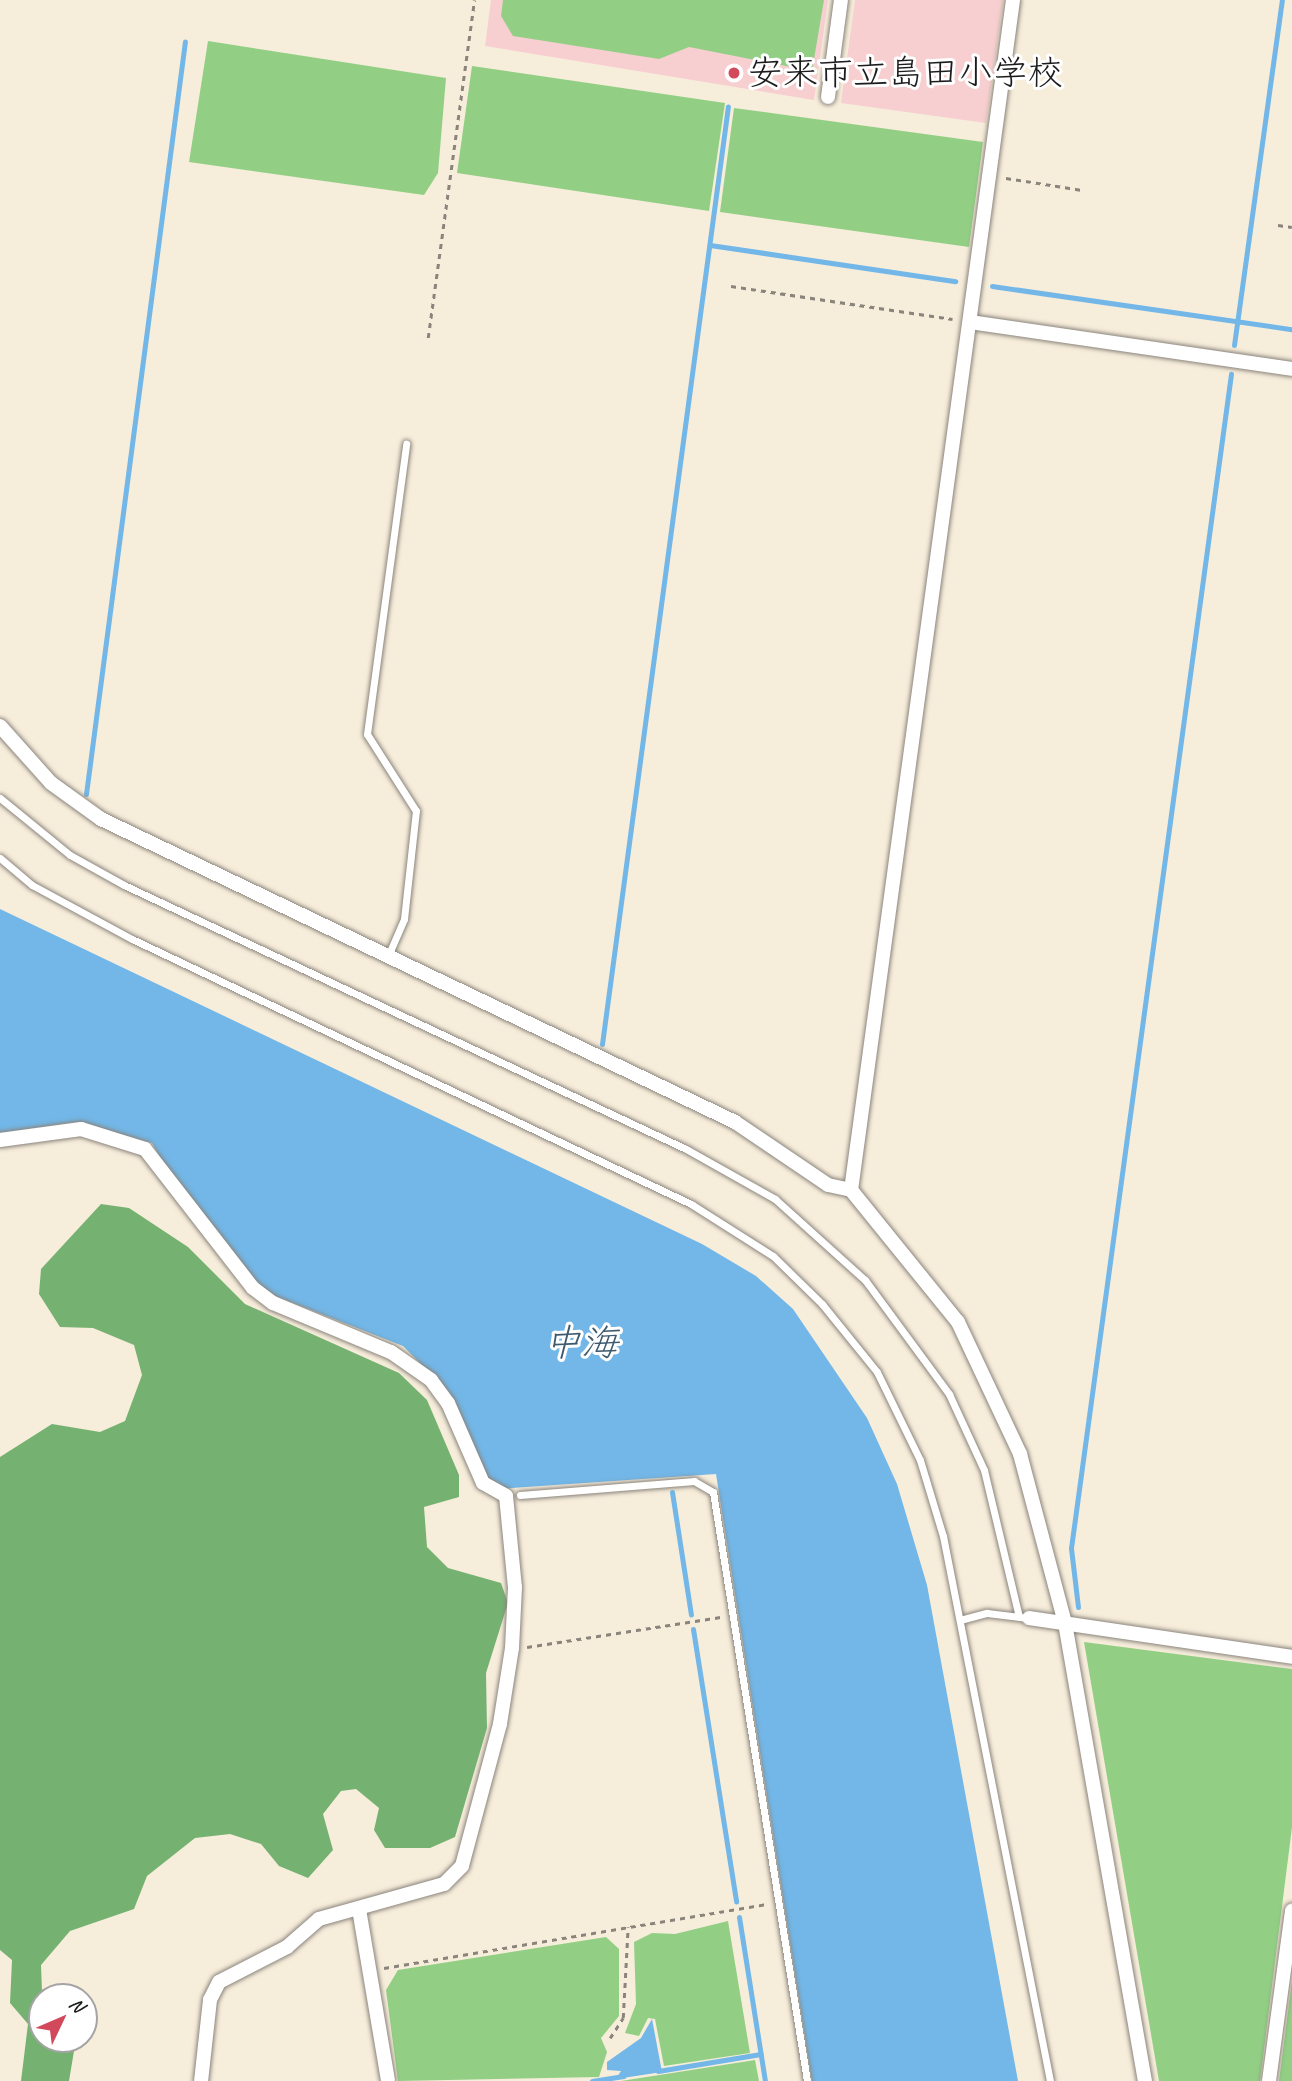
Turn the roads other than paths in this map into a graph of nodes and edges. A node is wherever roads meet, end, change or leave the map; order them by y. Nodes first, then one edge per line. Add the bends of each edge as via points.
1 (841, 0) edge
2 (1013, 0) edge
3 (828, 97) dead end
4 (970, 322) junction
5 (1292, 369) edge
6 (406, 444) dead end
7 (0, 726) edge
8 (0, 798) edge
9 (0, 858) edge
10 (388, 956) junction
11 (0, 1140) edge
12 (851, 1190) junction
13 (513, 1496) junction
14 (1024, 1617) junction
15 (960, 1620) junction
16 (1065, 1623) junction
17 (1292, 1657) edge
18 (359, 1909) junction
19 (1292, 1911) edge
20 (201, 2081) edge
21 (388, 2081) edge
22 (807, 2081) edge
23 (1049, 2081) edge
24 (1145, 2081) edge
25 (1269, 2081) edge

1 - 3 street
2 - 4 street
4 - 5 street
4 - 12 street
6 - 10 lane via 367,734 416,811 404,919
7 - 10 street via 51,783 101,819
8 - 14 lane via 70,855 124,885 686,1149 775,1199 828,1242 900,1321 967,1429
9 - 15 lane via 32,886 132,939 691,1203 773,1256 877,1372 920,1460
10 - 12 street via 735,1122 828,1185
11 - 13 street via 81,1129 145,1149 253,1289 273,1303 391,1352 431,1380 448,1403 483,1483
12 - 16 street via 936,1289 986,1372 1020,1454
13 - 18 street via 512,1648 500,1724 466,1856 444,1884
13 - 22 lane via 706,1484 713,1492
14 - 15 lane via 987,1613
14 - 16 street
15 - 23 lane
16 - 17 street
16 - 24 street
18 - 20 street via 319,1919 287,1947 219,1982 210,2000
18 - 21 street
19 - 25 street

